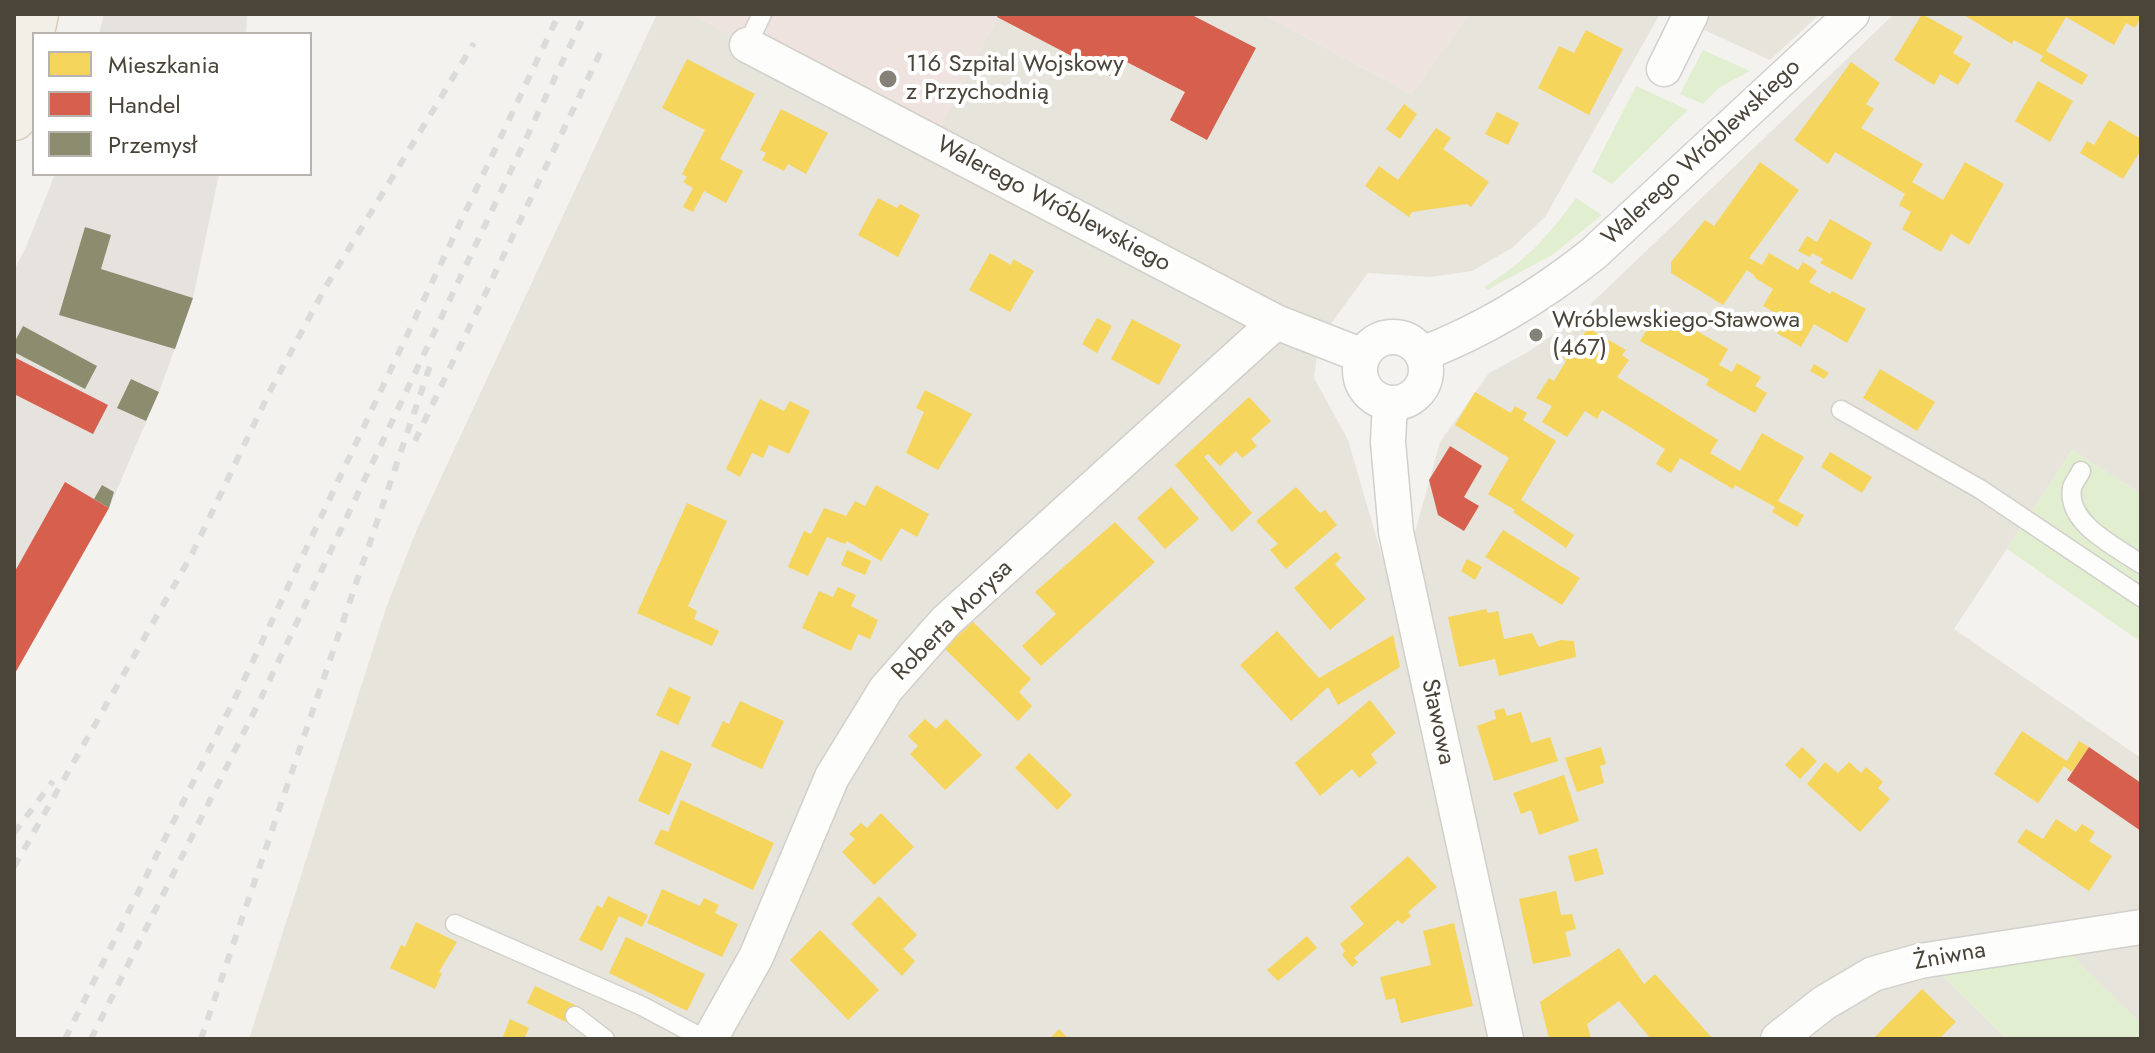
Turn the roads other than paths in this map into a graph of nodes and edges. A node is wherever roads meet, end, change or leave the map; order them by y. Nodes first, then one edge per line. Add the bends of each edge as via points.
1 (762, 14) edge
2 (1691, 14) edge
3 (1852, 14) edge
4 (32, 33) edge
5 (747, 45) joint
6 (1664, 69) dead end
7 (14, 118) edge
8 (1276, 322) junction
9 (1422, 354) junction
10 (1363, 356) junction
11 (1390, 403) junction
12 (1841, 410) dead end
13 (2081, 471) dead end
14 (2141, 564) edge
15 (2141, 597) edge
16 (455, 924) dead end
17 (2141, 927) edge
18 (575, 1016) dead end
19 (605, 1039) edge
20 (704, 1039) edge
21 (710, 1039) edge
22 (1506, 1039) edge
23 (1778, 1039) edge

1 - 5 lane
2 - 6 street
3 - 9 street, Walerego Wróblewskiego via 1645,209 1559,282 1516,310
4 - 7 main road
5 - 8 street, Walerego Wróblewskiego
8 - 10 street, Walerego Wróblewskiego
8 - 21 street, Roberta Morysa via 946,621 886,689 832,777 756,957
9 - 10 street via 1396,337 1376,341
9 - 11 street via 1423,384 1409,399
10 - 11 street via 1364,386
11 - 22 street, Stawowa via 1396,532
12 - 15 lane via 1980,489
13 - 14 lane via 2072,488 2076,512 2090,529
16 - 20 lane
17 - 23 street, Żniwna via 1920,961 1873,974
18 - 19 lane

